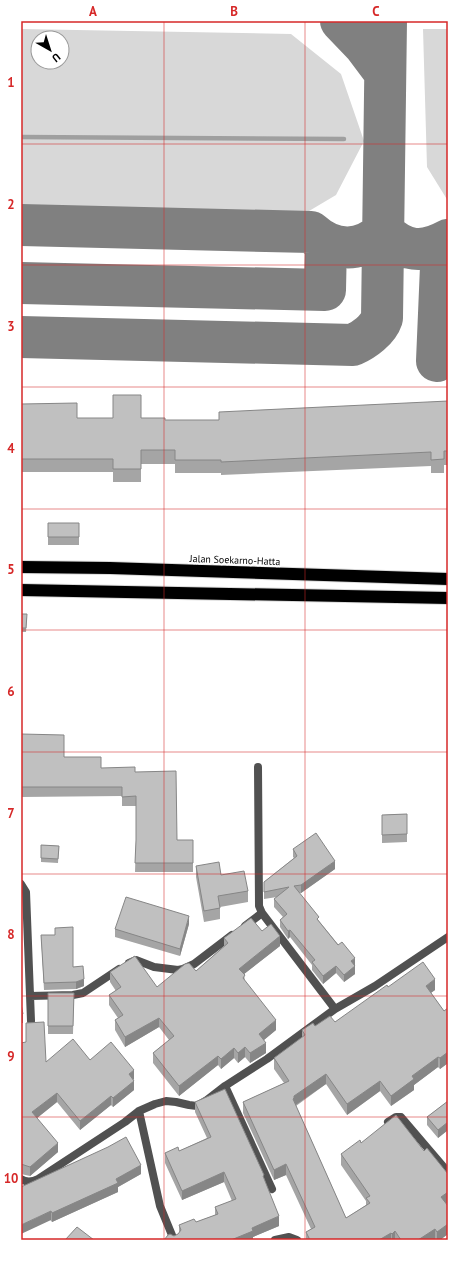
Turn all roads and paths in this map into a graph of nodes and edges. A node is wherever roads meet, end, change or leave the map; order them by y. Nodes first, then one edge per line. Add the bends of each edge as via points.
1 (21, 567) edge
2 (448, 579) edge
3 (21, 590) edge
4 (448, 598) edge
5 (258, 767) dead end
6 (21, 884) edge
7 (262, 913) junction
8 (448, 937) edge
9 (30, 996) junction
10 (335, 1009) junction
11 (31, 1021) edge
12 (225, 1086) junction
13 (139, 1112) junction
14 (381, 1128) edge
15 (448, 1172) edge
16 (21, 1179) edge
17 (272, 1188) dead end
18 (174, 1240) edge
19 (275, 1240) edge
20 (298, 1240) edge

1 - 2 highway, Jalan Soekarno-Hatta
3 - 4 highway
5 - 7 street via 258,900
6 - 9 street via 26,892
7 - 9 street via 189,967 178,970 154,967 136,960 83,993
7 - 10 street
8 - 10 street
9 - 11 street
10 - 12 street
12 - 13 street via 197,1106 166,1101
12 - 17 street
13 - 16 street via 38,1179 32,1182
13 - 18 street via 160,1206
14 - 15 street via 393,1118 401,1117
19 - 20 street via 288,1237

